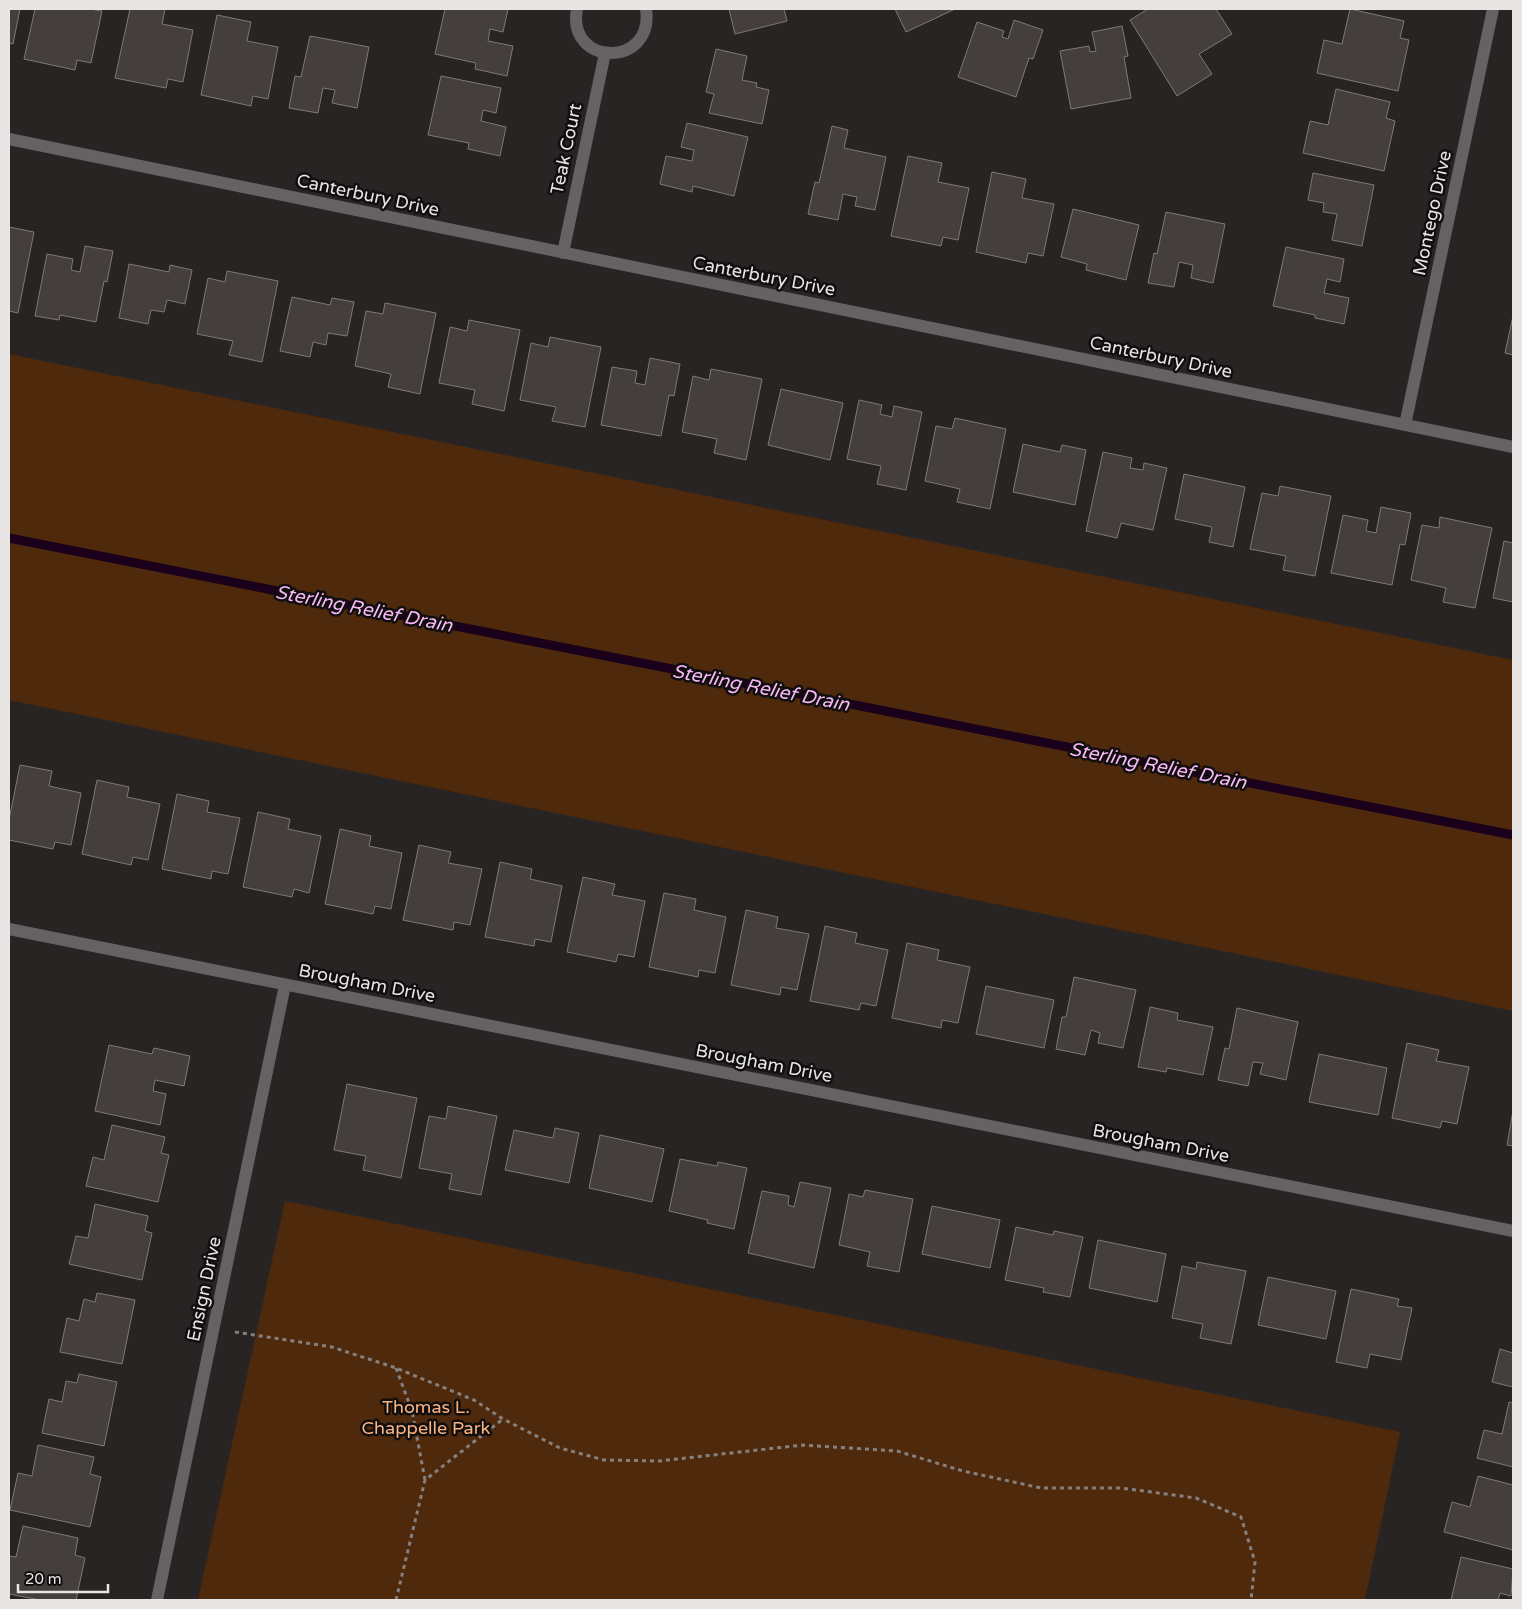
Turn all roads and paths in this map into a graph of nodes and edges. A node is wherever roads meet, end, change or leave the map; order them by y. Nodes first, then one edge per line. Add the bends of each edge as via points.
1 (577, 9) edge
2 (646, 9) edge
3 (1493, 9) edge
4 (605, 53) junction
5 (9, 139) edge
6 (563, 253) junction
7 (1405, 425) junction
8 (1513, 447) edge
9 (9, 929) edge
10 (285, 985) junction
11 (1513, 1231) edge
12 (213, 1330) junction
13 (396, 1368) junction
14 (503, 1420) junction
15 (424, 1480) junction
16 (157, 1600) edge
17 (396, 1600) edge
18 (1251, 1600) edge

1 - 4 street via 577,30 583,41
2 - 4 street via 645,31 639,41 629,49
3 - 7 street, Montego Drive
4 - 6 street, Teak Court
5 - 6 street, Canterbury Drive
6 - 7 street, Canterbury Drive
7 - 8 street, Canterbury Drive
9 - 10 street, Brougham Drive
10 - 11 street, Brougham Drive
10 - 12 street, Ensign Drive
12 - 13 path via 332,1347
12 - 16 street, Ensign Drive
13 - 14 path via 474,1400
13 - 15 path via 412,1411
14 - 15 path
14 - 18 path via 560,1448 604,1460 659,1462 803,1445 897,1451 1041,1488 1121,1488 1196,1498 1241,1516 1254,1562
15 - 17 path

